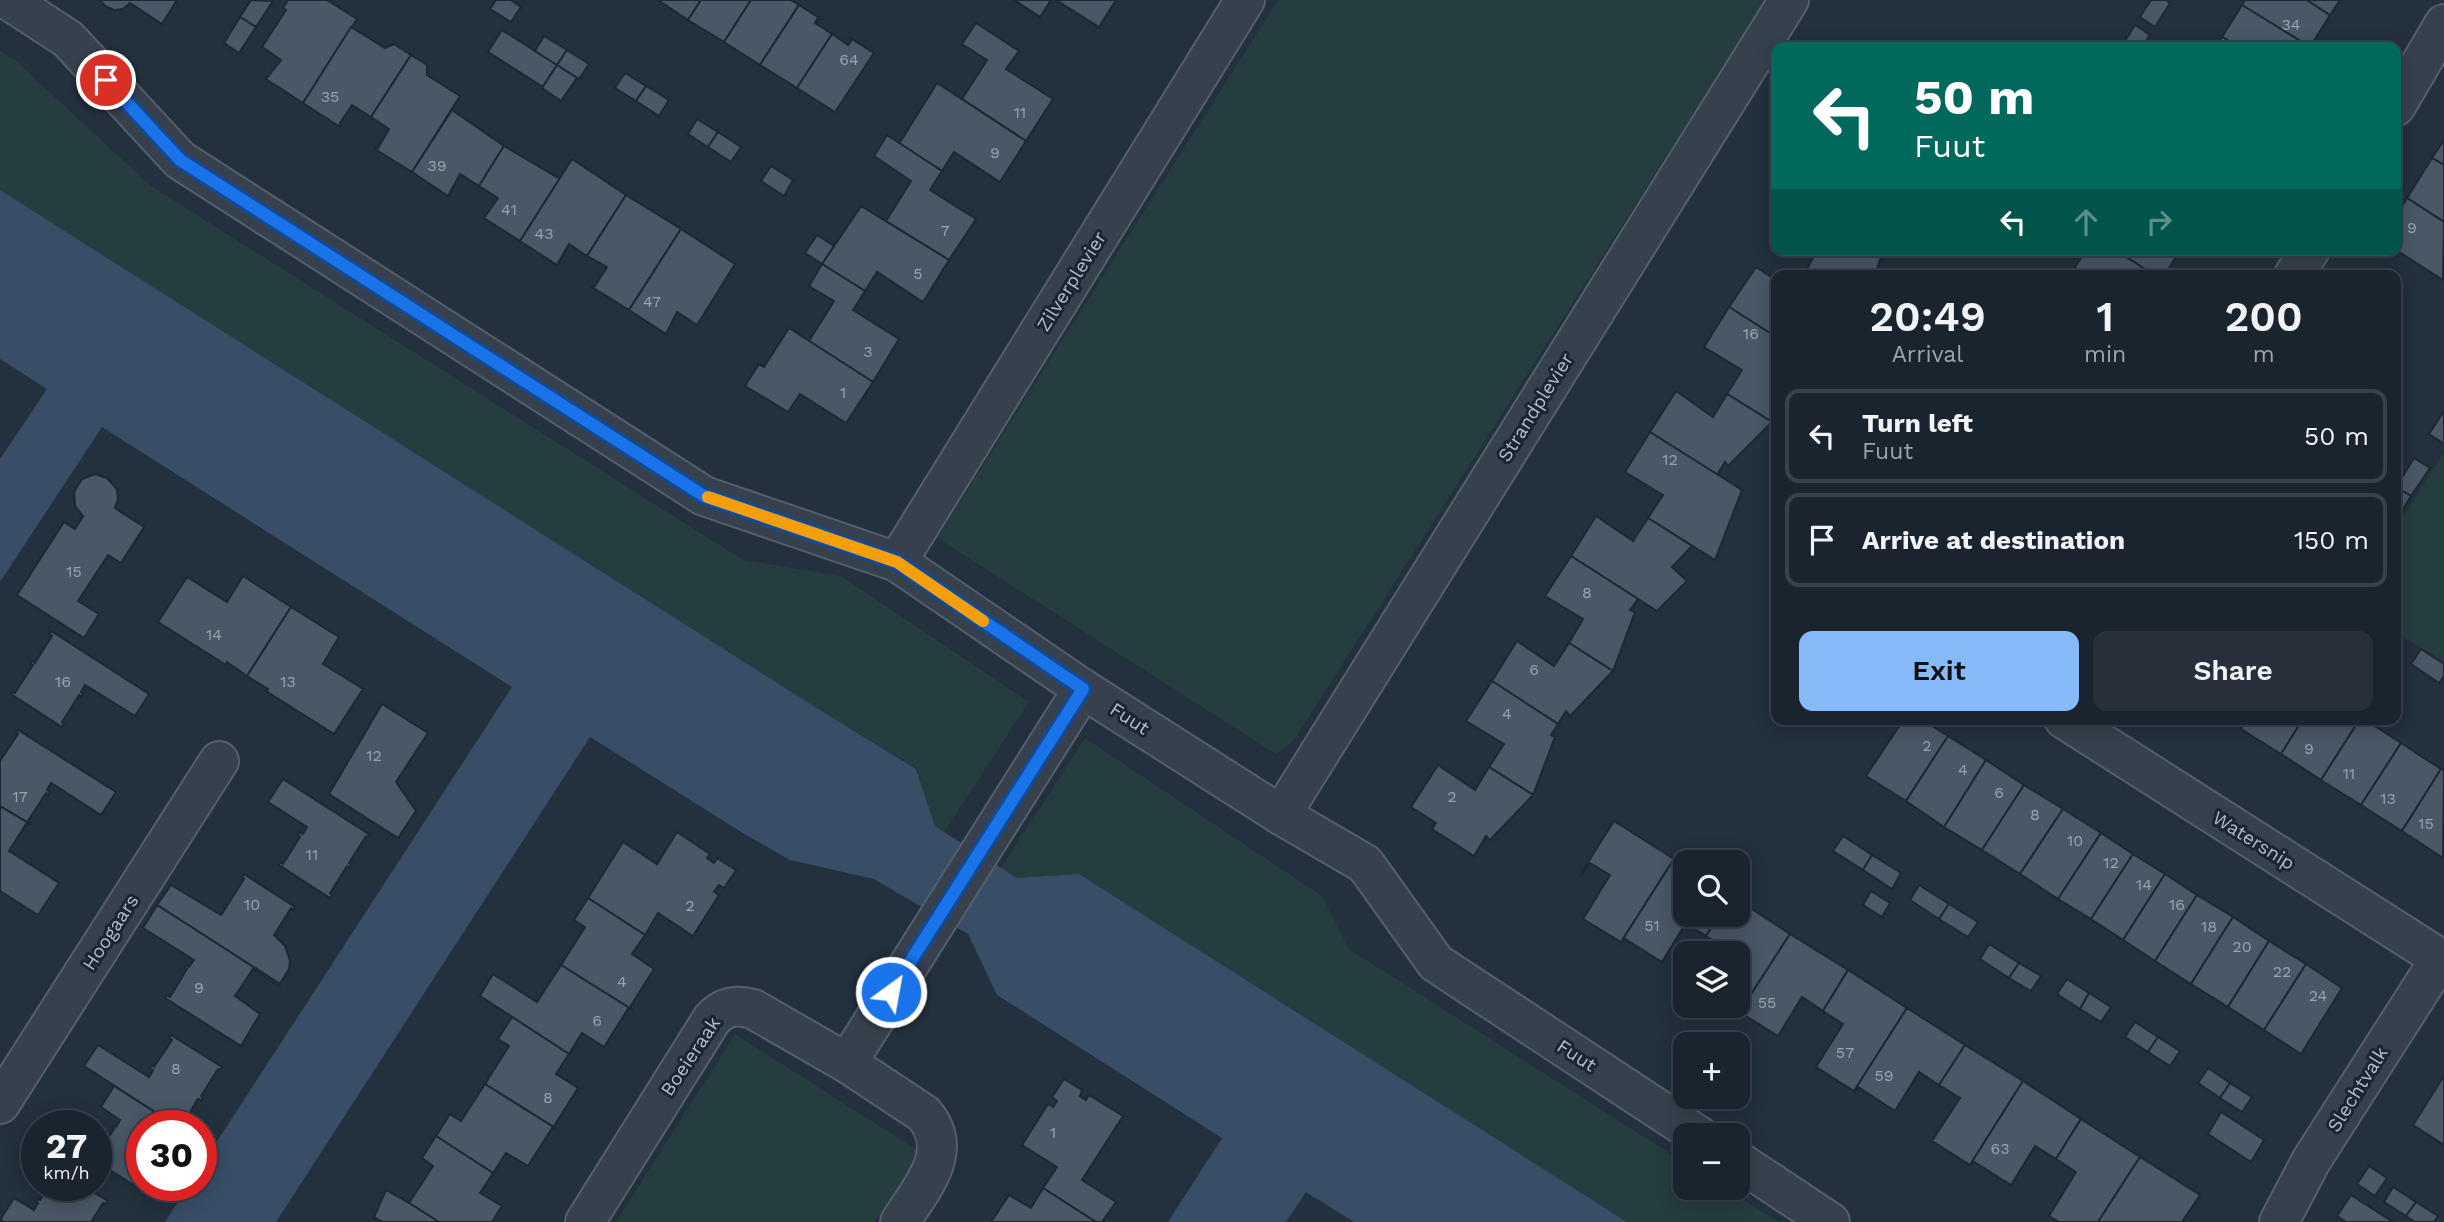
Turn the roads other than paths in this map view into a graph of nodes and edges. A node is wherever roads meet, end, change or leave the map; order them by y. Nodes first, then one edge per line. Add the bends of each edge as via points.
1 (8, 0) edge
2 (1245, 0) edge
3 (1789, 0) edge
4 (2444, 24) edge
5 (2401, 97) edge
6 (897, 562) junction
7 (1083, 689) junction
8 (2073, 725) edge
9 (219, 761) dead end
10 (1281, 815) junction
11 (2442, 960) edge
12 (847, 1063) junction
13 (0, 1104) edge
14 (1679, 1123) edge
15 (1750, 1169) edge
16 (585, 1222) edge
17 (900, 1222) edge
18 (1830, 1222) edge
19 (2279, 1222) edge

1 - 6 street, Fuut via 68,39 180,160 704,496
2 - 6 street, Zilverplevier
3 - 10 street, Strandplevier
4 - 5 street
6 - 7 street, Fuut
7 - 10 street, Fuut
7 - 12 street
8 - 11 street, Watersnip
9 - 13 street, Hoogaars
10 - 14 street, Fuut via 1365,864 1436,962
11 - 19 street, Slechtvalk via 2311,1161
12 - 16 street, Boeieraak via 753,1009 720,1010
12 - 17 street via 924,1114 937,1136 936,1161
15 - 18 street

